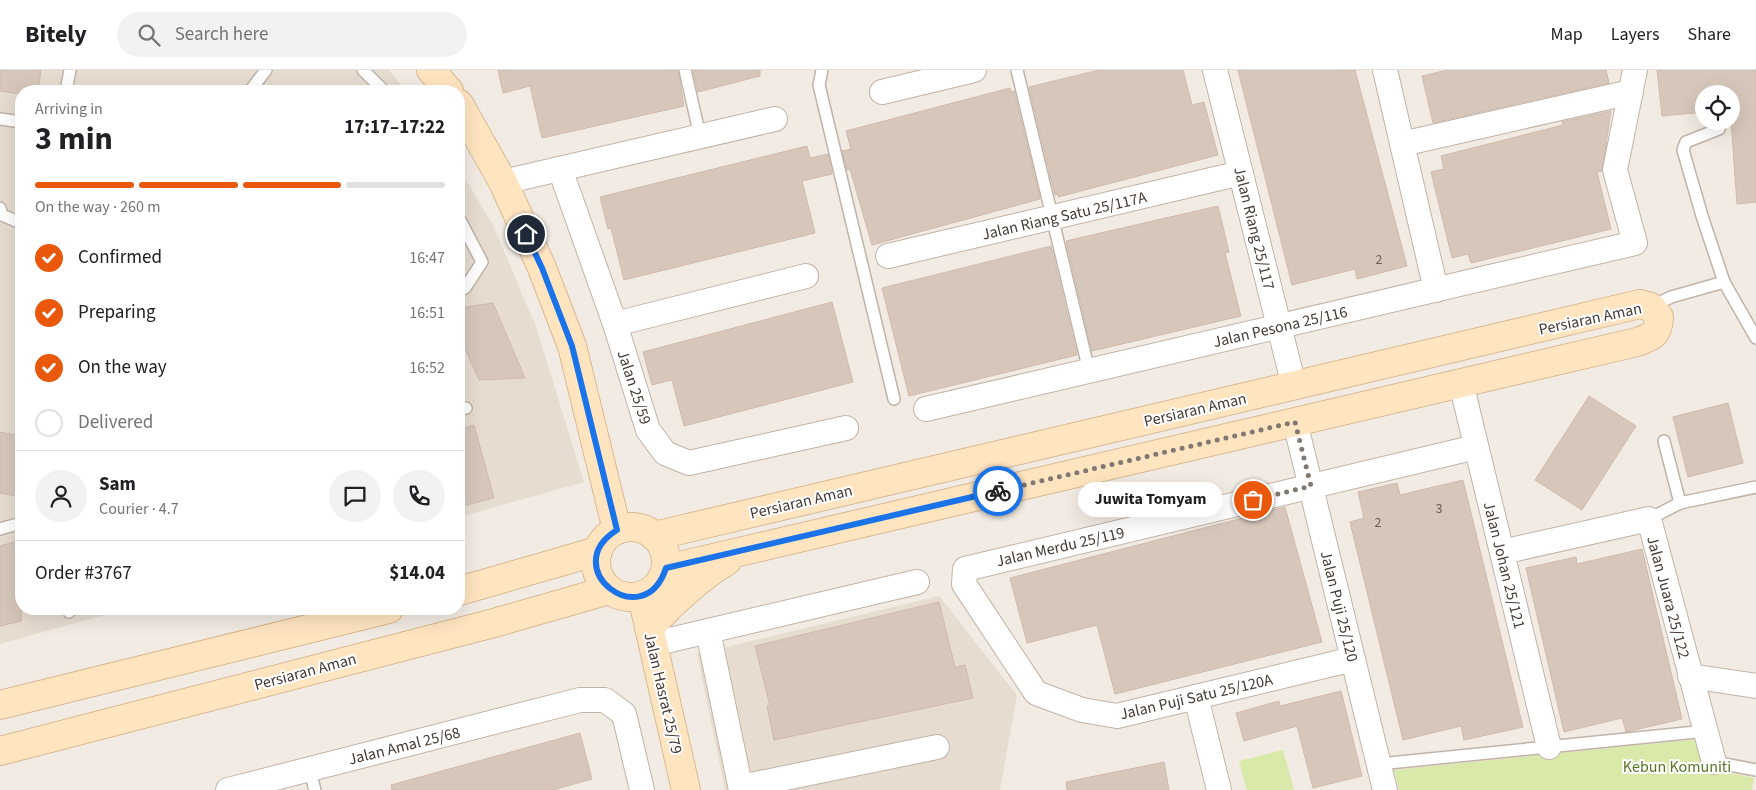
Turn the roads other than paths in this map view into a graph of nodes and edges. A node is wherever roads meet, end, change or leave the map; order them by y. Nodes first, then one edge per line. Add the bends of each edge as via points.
1 (70, 70) edge
2 (266, 70) edge
3 (363, 70) edge
4 (431, 70) edge
5 (685, 70) edge
6 (822, 70) edge
7 (974, 70) edge
8 (1017, 70) edge
9 (1215, 70) edge
10 (1385, 70) edge
11 (1633, 81) edge
12 (67, 85) edge
13 (255, 85) edge
14 (378, 85) edge
15 (444, 85) edge
16 (882, 92) dead end
17 (465, 115) edge
18 (0, 119) edge
19 (775, 119) dead end
20 (15, 121) edge
21 (1716, 130) edge
22 (700, 136) junction
23 (1402, 144) junction
24 (560, 169) junction
25 (1241, 173) junction
26 (503, 182) junction
27 (0, 208) edge
28 (1052, 218) junction
29 (15, 220) edge
30 (465, 229) edge
31 (888, 256) dead end
32 (806, 276) dead end
33 (1724, 282) junction
34 (465, 288) edge
35 (1436, 290) junction
36 (1651, 307) junction
37 (615, 324) junction
38 (1279, 327) junction
39 (1756, 338) edge
40 (1089, 371) junction
41 (1460, 383) junction
42 (1294, 386) junction
43 (894, 399) dead end
44 (926, 409) dead end
45 (1295, 422) junction
46 (846, 428) dead end
47 (1091, 433) junction
48 (1664, 440) dead end
49 (1476, 447) junction
50 (1100, 467) junction
51 (1311, 486) junction
52 (1756, 487) edge
53 (609, 497) junction
54 (1680, 503) junction
55 (1649, 519) junction
56 (15, 525) edge
57 (0, 529) edge
58 (617, 530) junction
59 (654, 536) junction
60 (598, 550) junction
61 (741, 552) junction
62 (1502, 552) junction
63 (558, 562) junction
64 (666, 568) junction
65 (965, 569) joint
66 (917, 582) dead end
67 (609, 590) junction
68 (465, 591) edge
69 (465, 595) edge
70 (642, 596) junction
71 (364, 615) edge
72 (467, 629) junction
73 (708, 631) junction
74 (651, 636) junction
75 (1353, 659) junction
76 (1690, 676) junction
77 (1756, 686) edge
78 (1196, 697) junction
79 (0, 705) edge
80 (1706, 731) junction
81 (937, 747) dead end
82 (1549, 747) junction
83 (0, 751) edge
84 (1714, 762) joint
85 (1379, 764) junction
86 (1756, 770) edge
87 (312, 780) edge
88 (741, 788) edge
89 (228, 790) edge
90 (642, 790) edge
91 (686, 790) edge
92 (1219, 790) edge
93 (1385, 790) edge

1 - 12 lane
2 - 13 lane
3 - 14 lane
4 - 15 street
5 - 22 lane
6 - 43 lane via 819,85
7 - 16 street
8 - 28 lane
9 - 25 street, Jalan Riang 25/117
10 - 23 street
11 - 23 street
11 - 35 street, Jalan Pesona 25/116 via 1615,170 1635,243
17 - 26 street
18 - 20 lane
19 - 22 street
21 - 33 lane via 1686,142 1682,150
22 - 24 street
23 - 35 street
24 - 26 street
24 - 37 street, Jalan 25/59
25 - 28 street, Jalan Riang Satu 25/117A
25 - 38 street, Jalan Riang 25/117
26 - 53 street via 542,268 572,346
27 - 29 lane via 2,215
28 - 31 street, Jalan Riang Satu 25/117A
28 - 40 lane
30 - 34 lane via 482,262
32 - 37 street
33 - 36 lane via 1671,297
33 - 39 lane
35 - 38 street, Jalan Pesona 25/116
36 - 41 street, Persiaran Aman via 1659,317 1658,329 1652,336 1637,342
36 - 42 street, Persiaran Aman via 1640,304
37 - 46 street, Jalan 25/59 via 648,430 665,453 689,463
38 - 40 street, Jalan Pesona 25/116
38 - 42 street, Jalan Riang 25/117
40 - 44 street, Jalan Pesona 25/116
41 - 45 street, Persiaran Aman
41 - 49 street, Jalan Johan 25/121
42 - 47 street, Persiaran Aman
45 - 50 street, Persiaran Aman
45 - 51 street, Jalan Puji 25/120
47 - 50 street
47 - 59 street, Persiaran Aman
48 - 54 lane
49 - 51 street, Jalan Merdu 25/119
49 - 62 street, Jalan Johan 25/121
50 - 61 street, Persiaran Aman
51 - 65 street, Jalan Merdu 25/119
51 - 75 street, Jalan Puji 25/120
52 - 54 lane
53 - 58 street
53 - 63 street via 580,543
54 - 55 lane
55 - 62 street, Jalan Juara 25/122
55 - 76 street, Jalan Juara 25/122
56 - 57 lane
58 - 59 street via 637,528
58 - 60 street via 602,542
59 - 64 street via 662,545
60 - 63 street
60 - 67 street via 597,572
61 - 64 street, Persiaran Aman
61 - 74 street via 705,574 679,596
62 - 82 street, Jalan Johan 25/121
63 - 68 street
64 - 70 street via 658,586
65 - 78 street, Jalan Puji Satu 25/120A via 964,584 1036,693 1082,710 1117,716
66 - 73 street
67 - 70 street via 630,598
67 - 72 street, Persiaran Aman
69 - 72 street via 478,599 486,613
70 - 74 street, Jalan Hasrat 25/79
71 - 79 street
72 - 83 street, Persiaran Aman
73 - 74 street
73 - 88 street
74 - 91 street, Jalan Hasrat 25/79
75 - 78 street, Jalan Puji Satu 25/120A
75 - 85 street, Jalan Puji 25/120
76 - 77 street
76 - 80 street, Jalan Juara 25/122
78 - 92 street
80 - 82 lane
80 - 84 street, Jalan Juara 25/122
81 - 88 street
82 - 85 lane
84 - 86 lane
85 - 93 street, Jalan Puji 25/120
87 - 89 street, Jalan Amal 25/68
87 - 90 street, Jalan Amal 25/68 via 580,700 605,700 624,714

